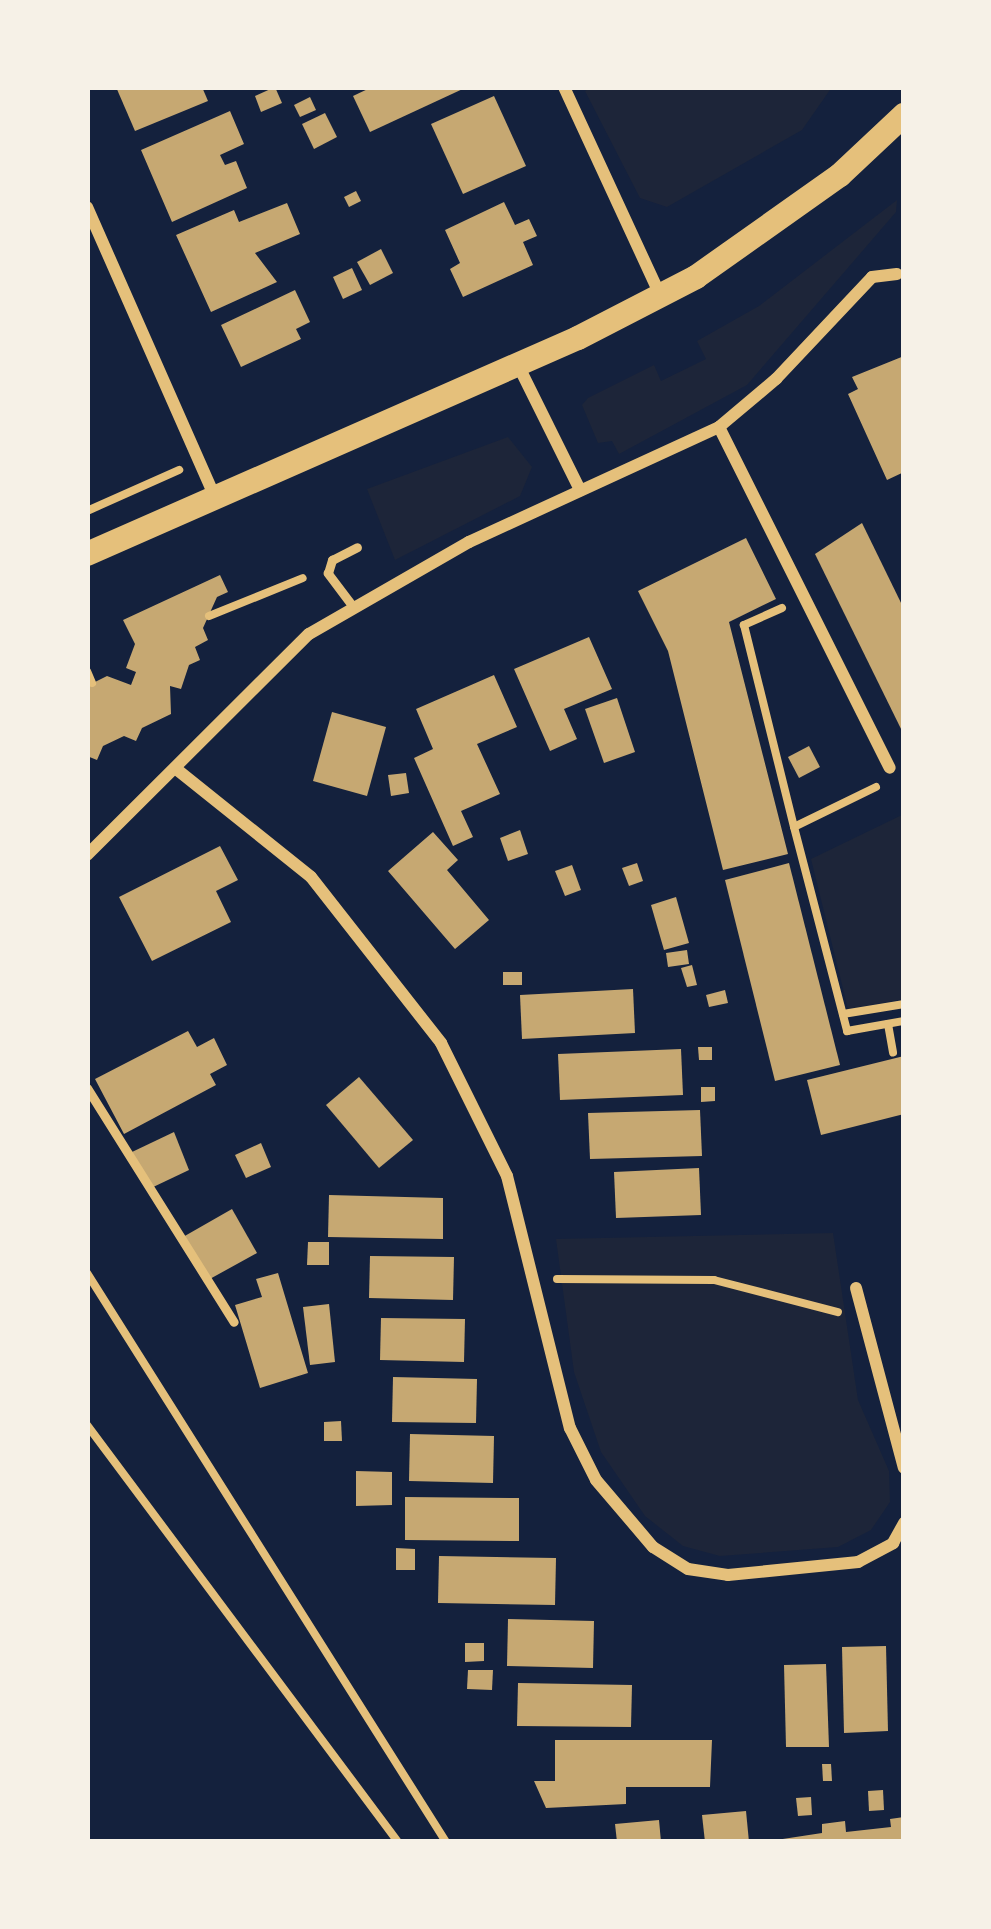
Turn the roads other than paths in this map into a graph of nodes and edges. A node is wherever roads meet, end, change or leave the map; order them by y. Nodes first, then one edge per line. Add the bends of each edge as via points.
1 (564, 87) edge
2 (904, 115) edge
3 (87, 207) edge
4 (897, 274) dead end
5 (661, 295) junction
6 (518, 365) junction
7 (718, 427) junction
8 (580, 490) junction
9 (215, 497) junction
10 (357, 547) dead end
11 (87, 554) edge
12 (351, 604) junction
13 (176, 768) junction
14 (894, 772) road end
15 (87, 855) edge
16 (87, 1088) edge
17 (856, 1288) dead end
18 (234, 1322) dead end
19 (904, 1468) edge
20 (904, 1523) edge

1 - 5 street
2 - 5 main road via 840,175
3 - 9 street
4 - 7 street via 872,277 776,379
5 - 6 main road
6 - 8 street
6 - 9 main road
7 - 8 street
7 - 14 street
8 - 12 street
9 - 11 main road
10 - 12 lane via 332,560 328,573
12 - 13 street via 277,664
13 - 15 street
13 - 20 street via 292,857 338,904 441,1042 494,1140 582,1454 613,1502 670,1561 728,1575 858,1562 892,1543
16 - 18 lane
17 - 19 street

